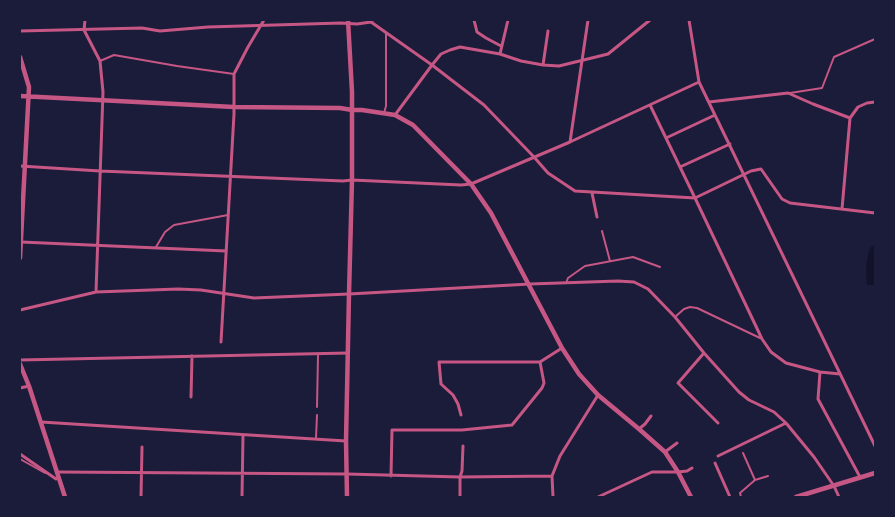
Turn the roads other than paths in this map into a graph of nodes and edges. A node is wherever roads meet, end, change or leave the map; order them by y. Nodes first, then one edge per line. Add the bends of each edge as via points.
1 (85, 20) edge
2 (264, 20) edge
3 (474, 20) edge
4 (508, 20) edge
5 (588, 20) edge
6 (650, 20) edge
7 (689, 20) edge
8 (372, 21) edge
9 (348, 22) edge
10 (261, 26) junction
11 (84, 30) junction
12 (20, 31) edge
13 (548, 31) dead end
14 (386, 33) junction
15 (875, 39) edge
16 (501, 46) junction
17 (500, 54) junction
18 (20, 57) edge
19 (582, 61) junction
20 (100, 62) junction
21 (432, 65) junction
22 (543, 65) junction
23 (234, 74) junction
24 (699, 82) junction
25 (788, 93) junction
26 (20, 96) edge
27 (27, 97) junction
28 (102, 100) junction
29 (709, 102) junction
30 (875, 102) edge
31 (650, 105) junction
32 (234, 107) junction
33 (352, 110) junction
34 (384, 113) junction
35 (395, 115) junction
36 (715, 115) junction
37 (850, 118) junction
38 (666, 138) junction
39 (570, 142) junction
40 (730, 144) junction
41 (534, 157) junction
42 (22, 166) edge
43 (680, 167) junction
44 (100, 171) junction
45 (744, 175) junction
46 (230, 176) junction
47 (352, 180) junction
48 (471, 184) junction
49 (592, 193) junction
50 (694, 198) junction
51 (21, 204) edge
52 (842, 209) junction
53 (875, 213) edge
54 (228, 215) junction
55 (597, 217) dead end
56 (602, 231) dead end
57 (20, 242) edge
58 (97, 245) junction
59 (156, 247) junction
60 (226, 251) junction
61 (20, 258) edge
62 (610, 261) junction
63 (660, 267) dead end
64 (566, 283) junction
65 (530, 284) junction
66 (96, 292) junction
67 (224, 293) junction
68 (349, 294) junction
69 (20, 310) edge
70 (675, 317) junction
71 (762, 339) junction
72 (221, 342) dead end
73 (562, 348) junction
74 (318, 353) junction
75 (348, 353) junction
76 (704, 353) junction
77 (192, 356) junction
78 (20, 360) edge
79 (540, 362) junction
80 (20, 364) edge
81 (820, 372) junction
82 (840, 374) junction
83 (29, 386) junction
84 (20, 388) edge
85 (598, 395) junction
86 (191, 397) dead end
87 (317, 408) dead end
88 (317, 415) dead end
89 (461, 415) dead end
90 (651, 416) dead end
91 (41, 422) junction
92 (718, 423) dead end
93 (786, 423) junction
94 (640, 429) junction
95 (243, 435) junction
96 (316, 438) junction
97 (346, 441) junction
98 (677, 442) dead end
99 (142, 446) dead end
100 (463, 446) dead end
101 (875, 446) edge
102 (664, 452) junction
103 (742, 453) dead end
104 (20, 454) edge
105 (718, 456) dead end
106 (20, 459) edge
107 (715, 463) dead end
108 (692, 468) dead end
109 (141, 472) junction
110 (678, 472) junction
111 (242, 473) junction
112 (875, 473) edge
113 (347, 474) junction
114 (57, 476) junction
115 (391, 476) junction
116 (552, 476) junction
117 (768, 476) dead end
118 (460, 477) junction
119 (860, 477) junction
120 (755, 480) junction
121 (834, 486) junction
122 (598, 496) edge
123 (65, 497) edge
124 (141, 497) edge
125 (242, 497) edge
126 (347, 497) edge
127 (460, 497) edge
128 (553, 497) edge
129 (691, 497) edge
130 (730, 497) edge
131 (741, 497) edge
132 (796, 497) edge
133 (839, 497) edge

1 - 11 street
2 - 10 street
3 - 16 street via 477,32
4 - 16 street
5 - 19 street
6 - 19 street via 608,54
7 - 24 street
8 - 9 street
8 - 14 street
9 - 10 street
9 - 33 street
10 - 11 street via 160,31 142,28
10 - 23 street
11 - 12 street
11 - 20 street
13 - 22 street
14 - 21 street
14 - 34 lane
15 - 25 lane via 834,57 822,88
16 - 17 street
17 - 21 street via 460,47 441,54
17 - 22 street
18 - 27 street via 28,87
19 - 22 street via 558,66
19 - 39 street
20 - 23 lane via 114,54
20 - 28 street
21 - 35 street
21 - 41 street via 484,105
23 - 32 street
24 - 29 street
24 - 31 street
25 - 29 street
25 - 37 street
26 - 27 street
27 - 28 street
27 - 42 street
28 - 32 street
28 - 44 street
29 - 36 street
30 - 37 street via 858,106
31 - 38 street
31 - 39 street
32 - 33 street
32 - 46 street
33 - 34 street
33 - 47 street
34 - 35 street
35 - 48 street via 413,125
36 - 38 street
36 - 40 street
37 - 52 street
38 - 43 street
39 - 41 street
40 - 43 street
40 - 45 street
41 - 48 street
41 - 49 street via 548,173 575,192
42 - 44 street
42 - 51 street
43 - 50 street
44 - 46 street
44 - 58 street
45 - 50 street
45 - 52 street via 761,169 782,199 790,203
45 - 82 street
46 - 47 street
46 - 54 street
47 - 48 street
47 - 68 street
48 - 65 street via 492,213
49 - 50 street
49 - 55 street
50 - 71 street
51 - 57 street
52 - 53 street
54 - 59 lane via 174,225 165,232
54 - 60 street
56 - 62 lane
57 - 58 street
57 - 61 street
58 - 59 street
58 - 66 street
59 - 60 street
60 - 67 street
62 - 63 lane via 633,257
62 - 64 lane via 585,266
64 - 65 street
64 - 70 street via 634,282 648,289
65 - 68 street
65 - 73 street
66 - 67 street via 178,289
66 - 69 street
67 - 68 street via 254,298
67 - 72 street
68 - 75 street
70 - 71 lane via 690,307 697,308
70 - 76 street
71 - 81 street via 771,352 786,363
73 - 79 street
73 - 85 street
74 - 75 street
74 - 77 street
74 - 87 lane
75 - 97 street
76 - 92 street via 678,383
76 - 93 street via 739,392 774,412
77 - 78 street
77 - 86 street
79 - 89 street via 439,362 441,384 453,395
79 - 115 street via 542,388 512,425 462,430 392,430
80 - 83 street
81 - 82 street
81 - 119 street via 818,399
82 - 101 street
83 - 84 street
83 - 91 street
85 - 94 street
85 - 116 street via 560,456
88 - 96 lane
90 - 94 street
91 - 95 street
91 - 114 street
93 - 105 street
93 - 121 street
94 - 102 street
95 - 96 street
95 - 111 street
96 - 97 street
97 - 113 street
98 - 102 street
99 - 109 street
100 - 118 street
102 - 110 street
103 - 120 lane
104 - 114 street
106 - 114 lane
107 - 130 street
108 - 110 street
109 - 111 street
109 - 114 street
109 - 124 street
110 - 122 street via 652,472
110 - 129 street
111 - 113 street
111 - 125 street
112 - 119 street
113 - 115 street
113 - 126 street
114 - 123 street
115 - 118 street
116 - 118 street
116 - 128 street
117 - 120 lane
118 - 127 street
119 - 121 street
120 - 131 lane via 740,493
121 - 132 street
121 - 133 street

